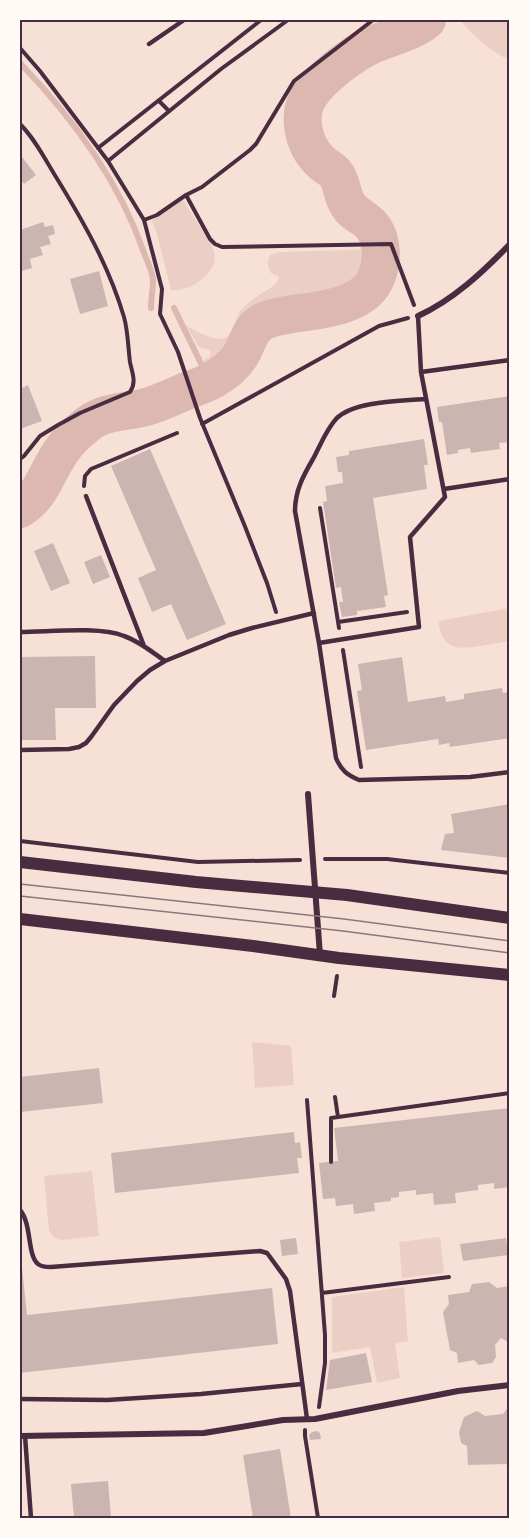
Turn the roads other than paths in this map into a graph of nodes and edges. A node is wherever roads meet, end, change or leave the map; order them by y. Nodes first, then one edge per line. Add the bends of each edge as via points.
1 (184, 20) edge
2 (149, 44) dead end
3 (510, 244) edge
4 (418, 316) joint
5 (510, 360) edge
6 (421, 372) junction
7 (425, 399) junction
8 (510, 478) edge
9 (444, 489) junction
10 (86, 496) road end
11 (314, 613) junction
12 (20, 632) edge
13 (319, 643) junction
14 (144, 646) junction
15 (165, 661) junction
16 (20, 750) edge
17 (510, 772) edge
18 (308, 794) dead end
19 (20, 862) edge
20 (315, 892) junction
21 (510, 918) edge
22 (20, 919) edge
23 (320, 956) junction
24 (510, 975) edge
25 (20, 1210) edge
26 (302, 1384) junction
27 (510, 1385) edge
28 (20, 1400) edge
29 (307, 1419) junction
30 (22, 1436) edge
31 (32, 1518) edge

1 - 2 lane
3 - 4 street via 440,305
4 - 6 lane
5 - 6 lane
6 - 7 lane
7 - 9 lane
7 - 11 lane via 345,411 329,430 303,476 294,511
8 - 9 lane
9 - 13 lane via 445,497 410,537 419,627
10 - 14 lane
11 - 13 lane
11 - 15 lane via 229,635
12 - 14 lane via 112,632
13 - 17 lane via 336,758 347,774 366,780
14 - 15 lane
15 - 16 lane via 124,693 86,743 69,749
18 - 20 street
19 - 20 main road
20 - 21 main road
20 - 23 street
22 - 23 main road
23 - 24 main road
25 - 26 lane via 26,1219 33,1258 44,1266 267,1253 290,1291
26 - 28 lane via 201,1395
26 - 29 lane
27 - 29 street
29 - 30 street via 204,1433
30 - 31 lane

